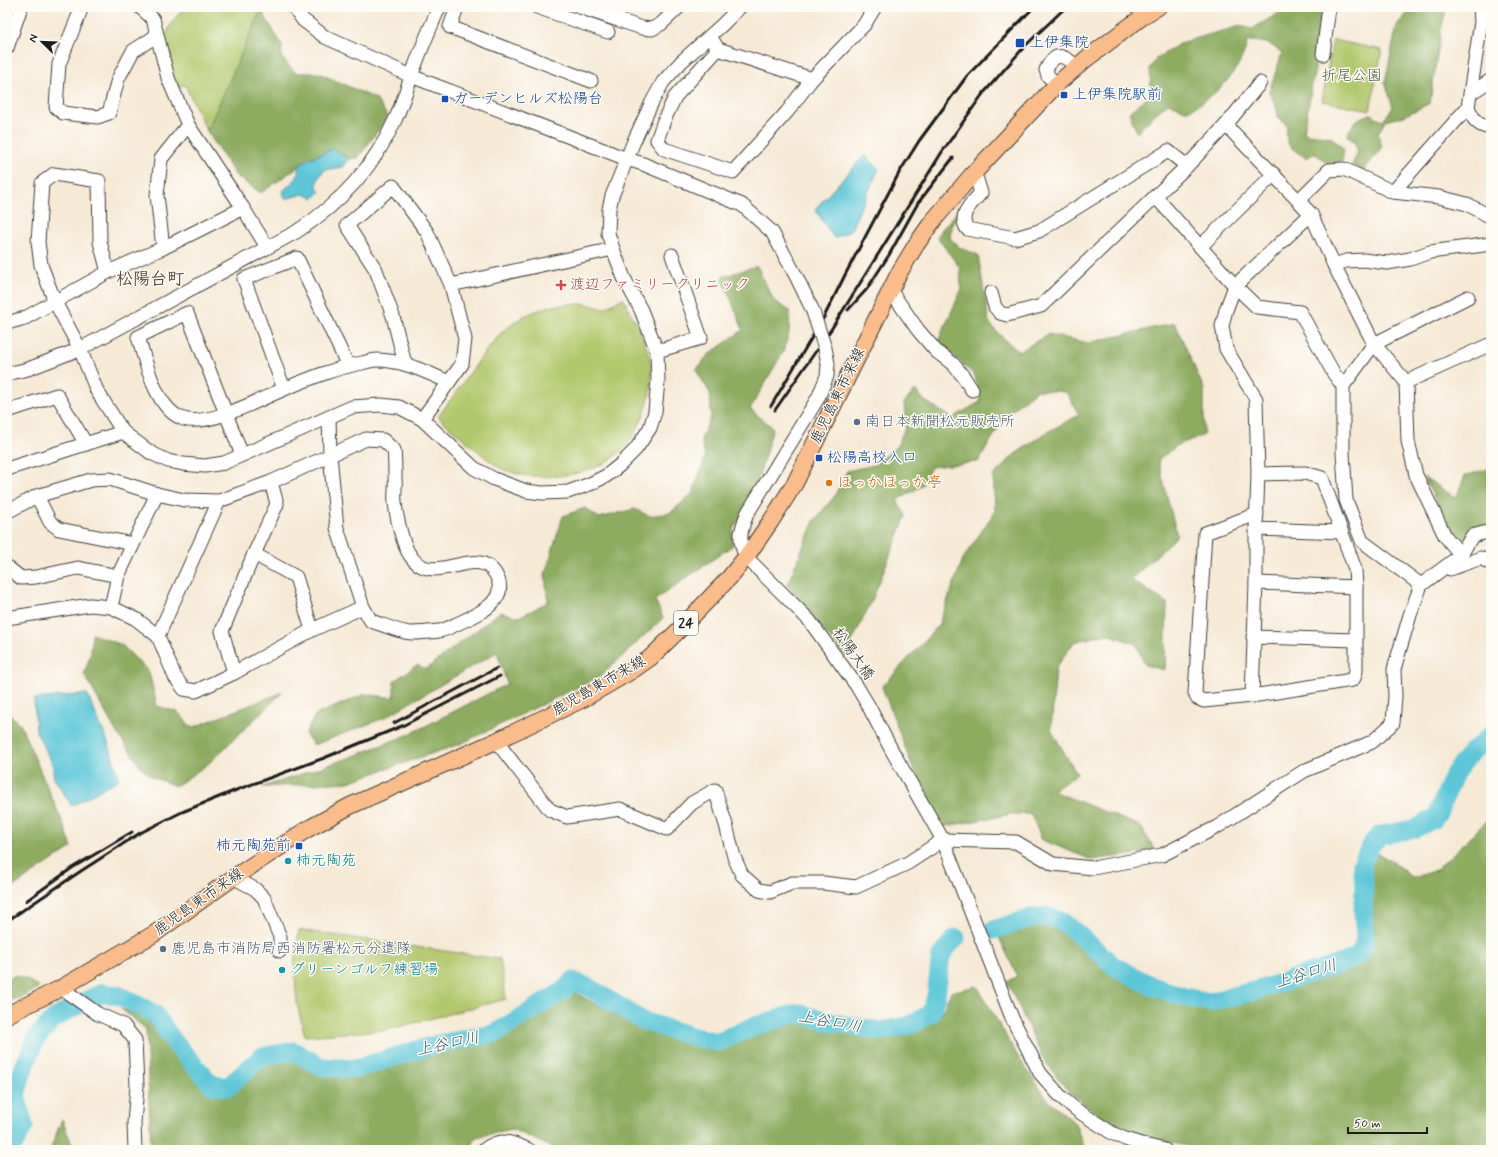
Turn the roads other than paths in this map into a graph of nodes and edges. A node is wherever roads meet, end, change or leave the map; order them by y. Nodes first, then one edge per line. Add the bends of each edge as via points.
1 (21, 7) edge
2 (82, 7) edge
3 (140, 7) edge
4 (294, 7) edge
5 (438, 7) edge
6 (458, 7) edge
7 (537, 7) edge
8 (580, 7) edge
9 (679, 7) edge
10 (740, 7) edge
11 (875, 7) edge
12 (1158, 7) edge
13 (1329, 7) edge
14 (1480, 7) edge
15 (608, 32) dead end
16 (156, 36) junction
17 (710, 36) junction
18 (7, 48) edge
19 (718, 48) junction
20 (1322, 54) dead end
21 (1077, 67) junction
22 (411, 76) junction
23 (812, 79) junction
24 (1491, 80) edge
25 (591, 81) dead end
26 (1260, 83) dead end
27 (1057, 84) junction
28 (1471, 93) junction
29 (1468, 107) junction
30 (188, 125) junction
31 (1226, 125) junction
32 (1491, 128) edge
33 (627, 159) junction
34 (1187, 166) junction
35 (1274, 174) junction
36 (971, 176) junction
37 (1393, 192) junction
38 (1155, 196) junction
39 (1299, 200) junction
40 (243, 208) junction
41 (1311, 214) junction
42 (1491, 217) edge
43 (1491, 244) edge
44 (1201, 246) junction
45 (267, 247) junction
46 (163, 248) junction
47 (613, 249) junction
48 (672, 255) dead end
49 (1334, 265) junction
50 (108, 272) junction
51 (451, 285) junction
52 (1235, 286) junction
53 (890, 290) junction
54 (991, 294) dead end
55 (1468, 298) dead end
56 (55, 302) junction
57 (7, 323) edge
58 (1374, 344) junction
59 (1491, 344) edge
60 (80, 349) junction
61 (657, 351) junction
62 (405, 364) junction
63 (348, 366) junction
64 (7, 374) edge
65 (449, 382) junction
66 (1406, 382) junction
67 (1343, 386) junction
68 (284, 389) junction
69 (972, 390) dead end
70 (7, 411) edge
71 (226, 414) junction
72 (329, 417) junction
73 (422, 419) junction
74 (123, 432) junction
75 (86, 444) junction
76 (242, 455) junction
77 (330, 455) junction
78 (7, 469) edge
79 (1258, 474) junction
80 (271, 482) junction
81 (157, 494) junction
82 (37, 496) junction
83 (219, 500) junction
84 (7, 512) edge
85 (1257, 514) junction
86 (1256, 529) junction
87 (1491, 531) edge
88 (1341, 532) junction
89 (134, 544) junction
90 (254, 554) junction
91 (1461, 555) junction
92 (746, 557) junction
93 (1491, 564) edge
94 (7, 567) edge
95 (118, 576) junction
96 (1256, 583) junction
97 (1421, 585) junction
98 (1356, 588) junction
99 (111, 607) junction
100 (362, 607) junction
101 (7, 618) edge
102 (312, 630) junction
103 (158, 636) junction
104 (1253, 637) junction
105 (1355, 640) junction
106 (234, 673) junction
107 (1252, 696) junction
108 (496, 741) junction
109 (943, 840) junction
110 (236, 876) junction
111 (280, 951) dead end
112 (61, 988) junction
113 (7, 1015) edge
114 (135, 1150) edge
115 (484, 1150) edge
116 (530, 1150) edge
117 (1165, 1150) edge

1 - 18 street
2 - 16 street via 59,64 56,107 63,113 98,117 109,113 118,79 133,51
3 - 16 street via 153,19
4 - 22 street via 303,20 325,37
5 - 22 street
6 - 25 street via 450,26
7 - 15 street
8 - 9 street via 652,29
10 - 17 street
11 - 23 street via 864,25
12 - 21 main road, 鹿児島東市来線 / 24
13 - 20 street
14 - 28 street via 1481,22
16 - 30 street via 168,78
17 - 19 street
17 - 33 street via 663,82
19 - 23 street
19 - 23 street via 675,97 657,140 664,149 733,172 787,112
21 - 27 main road, 鹿児島東市来線 / 24
21 - 27 street via 1065,57 1054,58 1046,70 1048,76
22 - 33 street
22 - 45 street via 387,136 351,187 317,219
24 - 28 street
26 - 31 street
27 - 36 main road, 鹿児島東市来線 / 24
28 - 29 street
29 - 32 street via 1473,119 1484,127
29 - 37 street
30 - 40 street
30 - 46 street via 161,159 157,195
31 - 34 street
31 - 35 street
33 - 47 street via 608,209 608,233
33 - 92 street, bridge via 742,205 772,232 812,309 825,348 827,376 818,398 747,514 742,527 740,542
34 - 36 street via 1168,151 1039,231 1015,238 967,229 963,215 981,193 977,180
34 - 38 street
35 - 39 street
35 - 44 street
36 - 53 main road, 鹿児島東市来線 / 24 via 932,222
37 - 39 street via 1344,169 1329,170
37 - 42 street via 1439,196 1467,204
38 - 44 street
38 - 54 street via 1041,306 1007,315 1000,313 995,307
39 - 41 street
40 - 45 street
40 - 46 street
41 - 49 street
41 - 52 street
43 - 49 street via 1430,252 1387,263 1364,260
44 - 52 street
45 - 60 street
46 - 50 street
47 - 51 street
47 - 61 street
48 - 61 street via 701,338
49 - 58 street
50 - 56 street
50 - 56 street via 100,242 99,181 54,174 42,183 38,242 40,265
51 - 62 street via 427,232 393,186 347,225 376,270 393,316
51 - 65 street via 465,339 462,364
52 - 67 street via 1257,307 1300,312
52 - 79 street via 1222,326 1226,349 1256,399
53 - 69 street via 918,330 963,376
53 - 92 main road, 鹿児島東市来線 / 24 via 795,483
55 - 58 street
56 - 57 street via 25,318
56 - 60 street
58 - 66 street
58 - 67 street
59 - 66 street
60 - 64 street via 28,369
60 - 74 street via 97,391
61 - 73 street via 658,381 655,412 650,428 636,449 620,465 606,476 579,489 542,493 526,491 494,479 474,468
62 - 63 street via 376,360
62 - 65 street
63 - 68 street
63 - 68 street via 297,258 244,279
65 - 73 street
66 - 91 street via 1408,440 1416,475 1445,536
67 - 97 street via 1346,500 1362,541
68 - 71 street
70 - 75 street via 57,395
71 - 71 street via 188,420 174,414 159,398 154,388 138,337 188,313
71 - 76 street
72 - 73 street via 352,407 381,405 398,407
72 - 76 street
72 - 77 street
74 - 75 street
74 - 76 street via 151,453 168,461 183,464 205,466 224,463
75 - 78 street
77 - 80 street
77 - 100 street via 336,528
77 - 100 street via 366,439 383,440 394,450 395,502 403,539 414,561 421,566 440,570 479,562 487,565 499,583 494,603 487,609 440,631 403,631 371,621
79 - 85 street
79 - 88 street via 1305,473 1322,478
80 - 83 street
80 - 90 street via 277,504
81 - 82 street via 110,479 91,480
81 - 83 street via 184,500
81 - 89 street
82 - 84 street
82 - 89 street via 50,522 59,529
83 - 103 street
85 - 86 street
85 - 107 street via 1205,533 1195,693 1197,698 1204,701
86 - 88 street
86 - 96 street
87 - 91 street via 1472,536
88 - 98 street via 1355,569
89 - 95 street
90 - 102 street via 296,577
90 - 106 street via 222,631
91 - 97 street
92 - 108 main road, 鹿児島東市来線 / 24 via 650,658 583,699
92 - 109 street, 松陽大橋 via 809,620 856,685
93 - 97 street via 1481,558 1455,566
94 - 95 street via 21,578 78,568
95 - 99 street
96 - 98 street
96 - 104 street
97 - 109 street via 1394,669 1393,723 1372,742 1304,772 1218,827 1162,855 1093,868 1053,864 1016,842
98 - 105 street
99 - 101 street via 90,605
99 - 103 street via 136,618
100 - 102 street
102 - 106 street
103 - 106 street via 175,677 184,689 196,692
104 - 105 street
104 - 107 street
105 - 107 street via 1356,671 1352,680
108 - 109 street via 550,810 567,817 620,809 667,829 692,803 715,790 734,857 742,875 759,890 770,892 792,883 856,887 908,863
108 - 110 main road, 鹿児島東市来線 / 24 via 350,806 306,830
109 - 117 street, 松陽大橋 via 1012,1018 1040,1073 1062,1098 1112,1133
110 - 111 street via 264,898 280,937
110 - 112 main road, 鹿児島東市来線 / 24 via 154,934
112 - 113 main road, 鹿児島東市来線 / 24
112 - 114 street via 98,1014 123,1025 135,1040
115 - 116 street via 492,1143 511,1142

